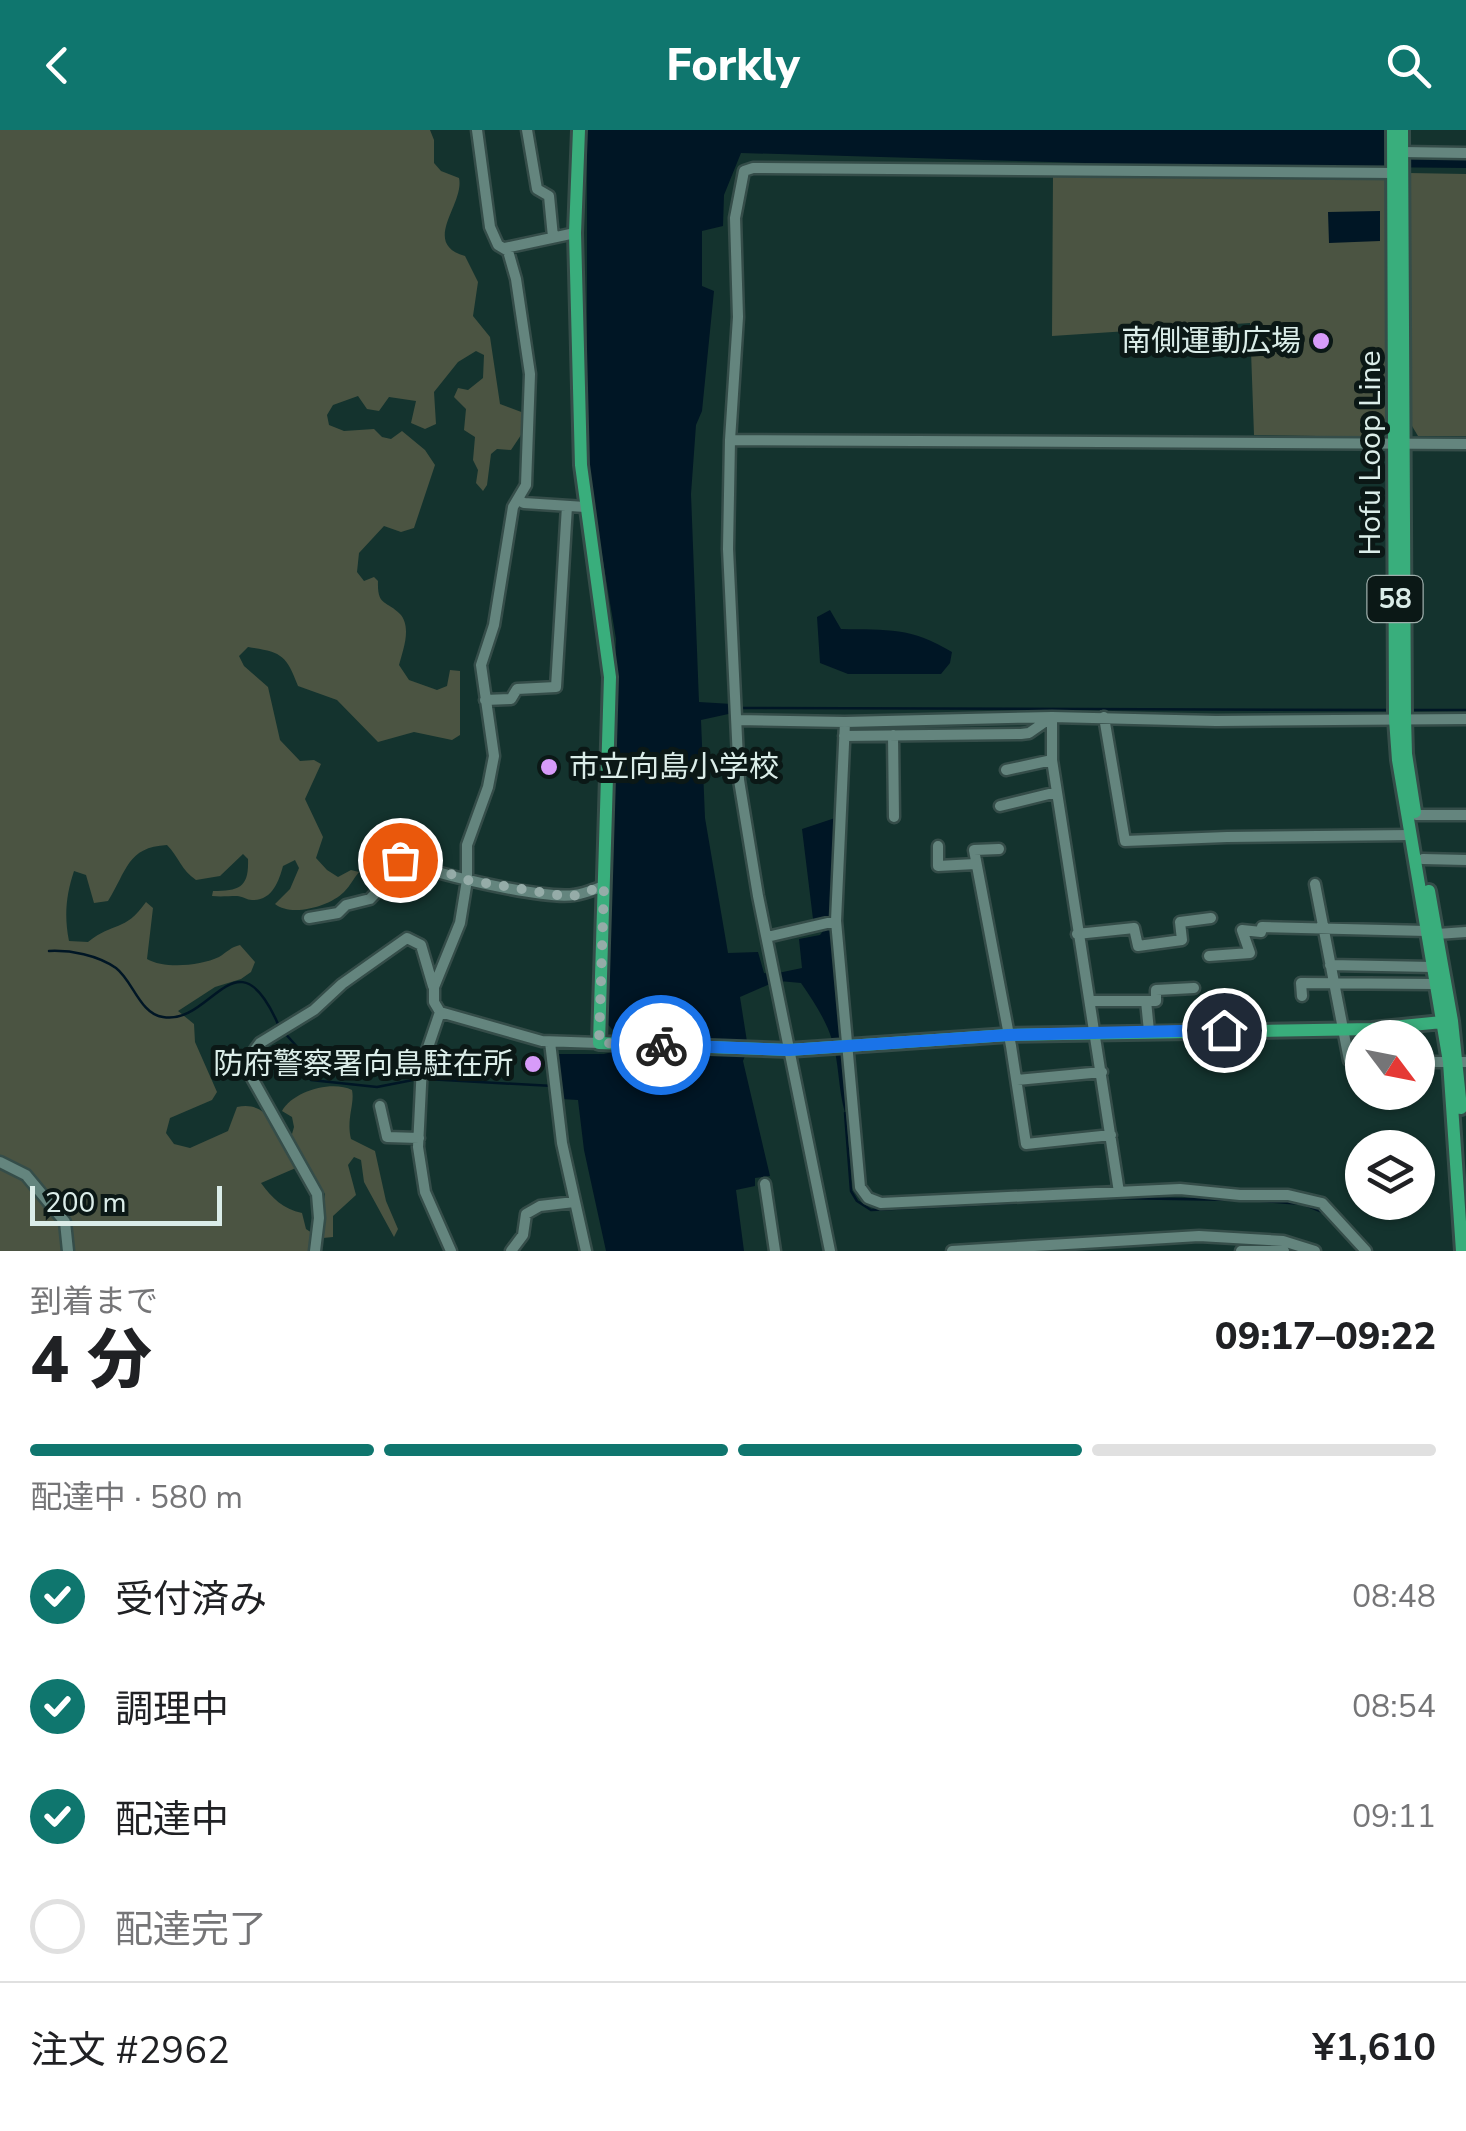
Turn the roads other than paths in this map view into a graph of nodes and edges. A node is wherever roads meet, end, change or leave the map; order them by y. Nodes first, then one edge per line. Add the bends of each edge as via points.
1 (476, 130) edge
2 (528, 130) edge
3 (579, 130) edge
4 (1393, 130) edge
5 (1402, 130) edge
6 (1466, 153) edge
7 (1399, 154) junction
8 (1398, 174) junction
9 (575, 232) junction
10 (552, 237) junction
11 (505, 248) junction
12 (730, 440) junction
13 (1400, 444) junction
14 (1466, 444) edge
15 (518, 500) junction
16 (567, 506) junction
17 (585, 507) junction
18 (485, 700) junction
19 (1052, 717) junction
20 (1104, 717) junction
21 (1400, 719) junction
22 (1466, 719) edge
23 (737, 720) junction
24 (845, 722) junction
25 (893, 735) junction
26 (844, 736) junction
27 (1052, 760) junction
28 (1006, 770) dead end
29 (1057, 792) junction
30 (1000, 806) dead end
31 (1416, 815) junction
32 (1466, 815) edge
33 (894, 817) dead end
34 (1411, 836) junction
35 (938, 846) dead end
36 (1000, 849) dead end
37 (1423, 859) junction
38 (1466, 860) edge
39 (975, 864) junction
40 (467, 880) junction
41 (1316, 884) dead end
42 (604, 886) junction
43 (309, 918) dead end
44 (1211, 918) dead end
45 (836, 921) junction
46 (1322, 929) junction
47 (1466, 932) edge
48 (1432, 933) junction
49 (1077, 934) junction
50 (767, 936) junction
51 (1209, 956) dead end
52 (1330, 965) junction
53 (1432, 967) junction
54 (1333, 982) junction
55 (1436, 984) junction
56 (434, 987) junction
57 (1194, 988) dead end
58 (1302, 996) dead end
59 (1146, 1001) junction
60 (1090, 1002) junction
61 (440, 1012) junction
62 (1447, 1021) junction
63 (1435, 1022) edge
64 (1345, 1030) joint
65 (1149, 1031) junction
66 (1095, 1032) junction
67 (1008, 1035) junction
68 (550, 1042) junction
69 (599, 1043) junction
70 (841, 1045) junction
71 (789, 1050) junction
72 (1457, 1062) edge
73 (1102, 1072) junction
74 (1017, 1080) junction
75 (380, 1106) dead end
76 (1111, 1134) junction
77 (419, 1138) junction
78 (0, 1162) edge
79 (765, 1184) dead end
80 (1466, 1184) edge
81 (1119, 1192) junction
82 (574, 1202) junction
83 (1101, 1247) edge
84 (68, 1251) edge
85 (315, 1251) edge
86 (451, 1251) edge
87 (510, 1251) edge
88 (586, 1251) edge
89 (775, 1251) edge
90 (830, 1251) edge
91 (952, 1251) edge
92 (1241, 1251) edge
93 (1284, 1251) edge
94 (1314, 1251) edge
95 (1366, 1251) edge
96 (1462, 1251) edge

1 - 11 street via 490,227
2 - 10 street via 537,189 549,196
3 - 9 main road
4 - 7 main road, Hofu Loop Line / 58
5 - 7 main road, Hofu Loop Line / 58
6 - 7 street
7 - 8 main road, Hofu Loop Line / 58
8 - 12 street via 753,168 744,172 734,218 738,316
8 - 13 main road, Hofu Loop Line / 58
9 - 10 street
9 - 17 main road
10 - 11 street
11 - 15 street via 530,374 526,485
12 - 13 street
12 - 23 street
13 - 14 street
13 - 21 main road, Hofu Loop Line / 58
15 - 16 street
15 - 18 street via 481,665
16 - 17 street
16 - 18 street via 556,688 517,688 510,699
17 - 42 main road via 610,677
18 - 40 street via 494,756 467,845
19 - 20 street
19 - 24 street
19 - 25 street via 1021,734
19 - 27 street
20 - 21 street
20 - 34 street via 1125,841
21 - 22 street
21 - 31 main road, Hofu Loop Line / 58
21 - 34 main road, Hofu Loop Line / 58 via 1398,760
23 - 24 street
23 - 50 street via 740,780
24 - 26 street
25 - 26 street
25 - 33 street
26 - 45 street
27 - 28 street
27 - 29 street
29 - 30 street
29 - 49 street
31 - 32 street
31 - 37 main road, Hofu Loop Line / 58
34 - 48 main road, Hofu Loop Line / 58
35 - 39 street via 938,866
36 - 39 street via 974,850
37 - 38 street
37 - 48 main road, Hofu Loop Line / 58
39 - 67 street
40 - 42 street via 570,897
40 - 43 street via 398,858 370,899
40 - 56 street via 458,932
41 - 46 street
42 - 69 main road
44 - 49 street via 1180,922 1182,940 1138,946 1134,928
45 - 50 street
45 - 70 street
46 - 48 street
46 - 51 street via 1242,930 1250,953
46 - 52 street
47 - 48 street
48 - 53 main road, Hofu Loop Line / 58
48 - 62 main road, Hofu Loop Line / 58
49 - 60 street
50 - 71 street
52 - 53 street
52 - 54 street
53 - 55 main road, Hofu Loop Line / 58
54 - 55 street
54 - 58 street via 1301,983
54 - 64 street
55 - 62 main road, Hofu Loop Line / 58
56 - 61 street
56 - 85 street via 420,945 407,938 253,1050 248,1068 316,1194
57 - 59 street via 1156,990 1156,1001
59 - 60 street
59 - 65 street
60 - 66 street
61 - 68 street
61 - 77 street via 422,1064
62 - 63 main road
62 - 72 main road, Hofu Loop Line / 58
64 - 65 main road
65 - 66 main road
66 - 67 main road
66 - 73 street
67 - 70 main road
67 - 74 street
68 - 69 street
68 - 82 street
69 - 71 main road
70 - 71 main road
70 - 81 street via 860,1187 868,1198 881,1203
71 - 90 street
72 - 80 main road, Hofu Loop Line / 58
72 - 96 main road, Hofu Loop Line / 58
73 - 74 street
73 - 76 street
74 - 76 street via 1026,1144
75 - 77 street via 387,1137
76 - 81 street
77 - 86 street via 425,1192
78 - 84 street via 26,1174 65,1222
79 - 89 street
81 - 95 street via 1307,1198 1331,1210
82 - 87 street via 526,1214 523,1235
82 - 88 street
83 - 91 street
83 - 94 street via 1199,1236 1283,1240
92 - 93 street

